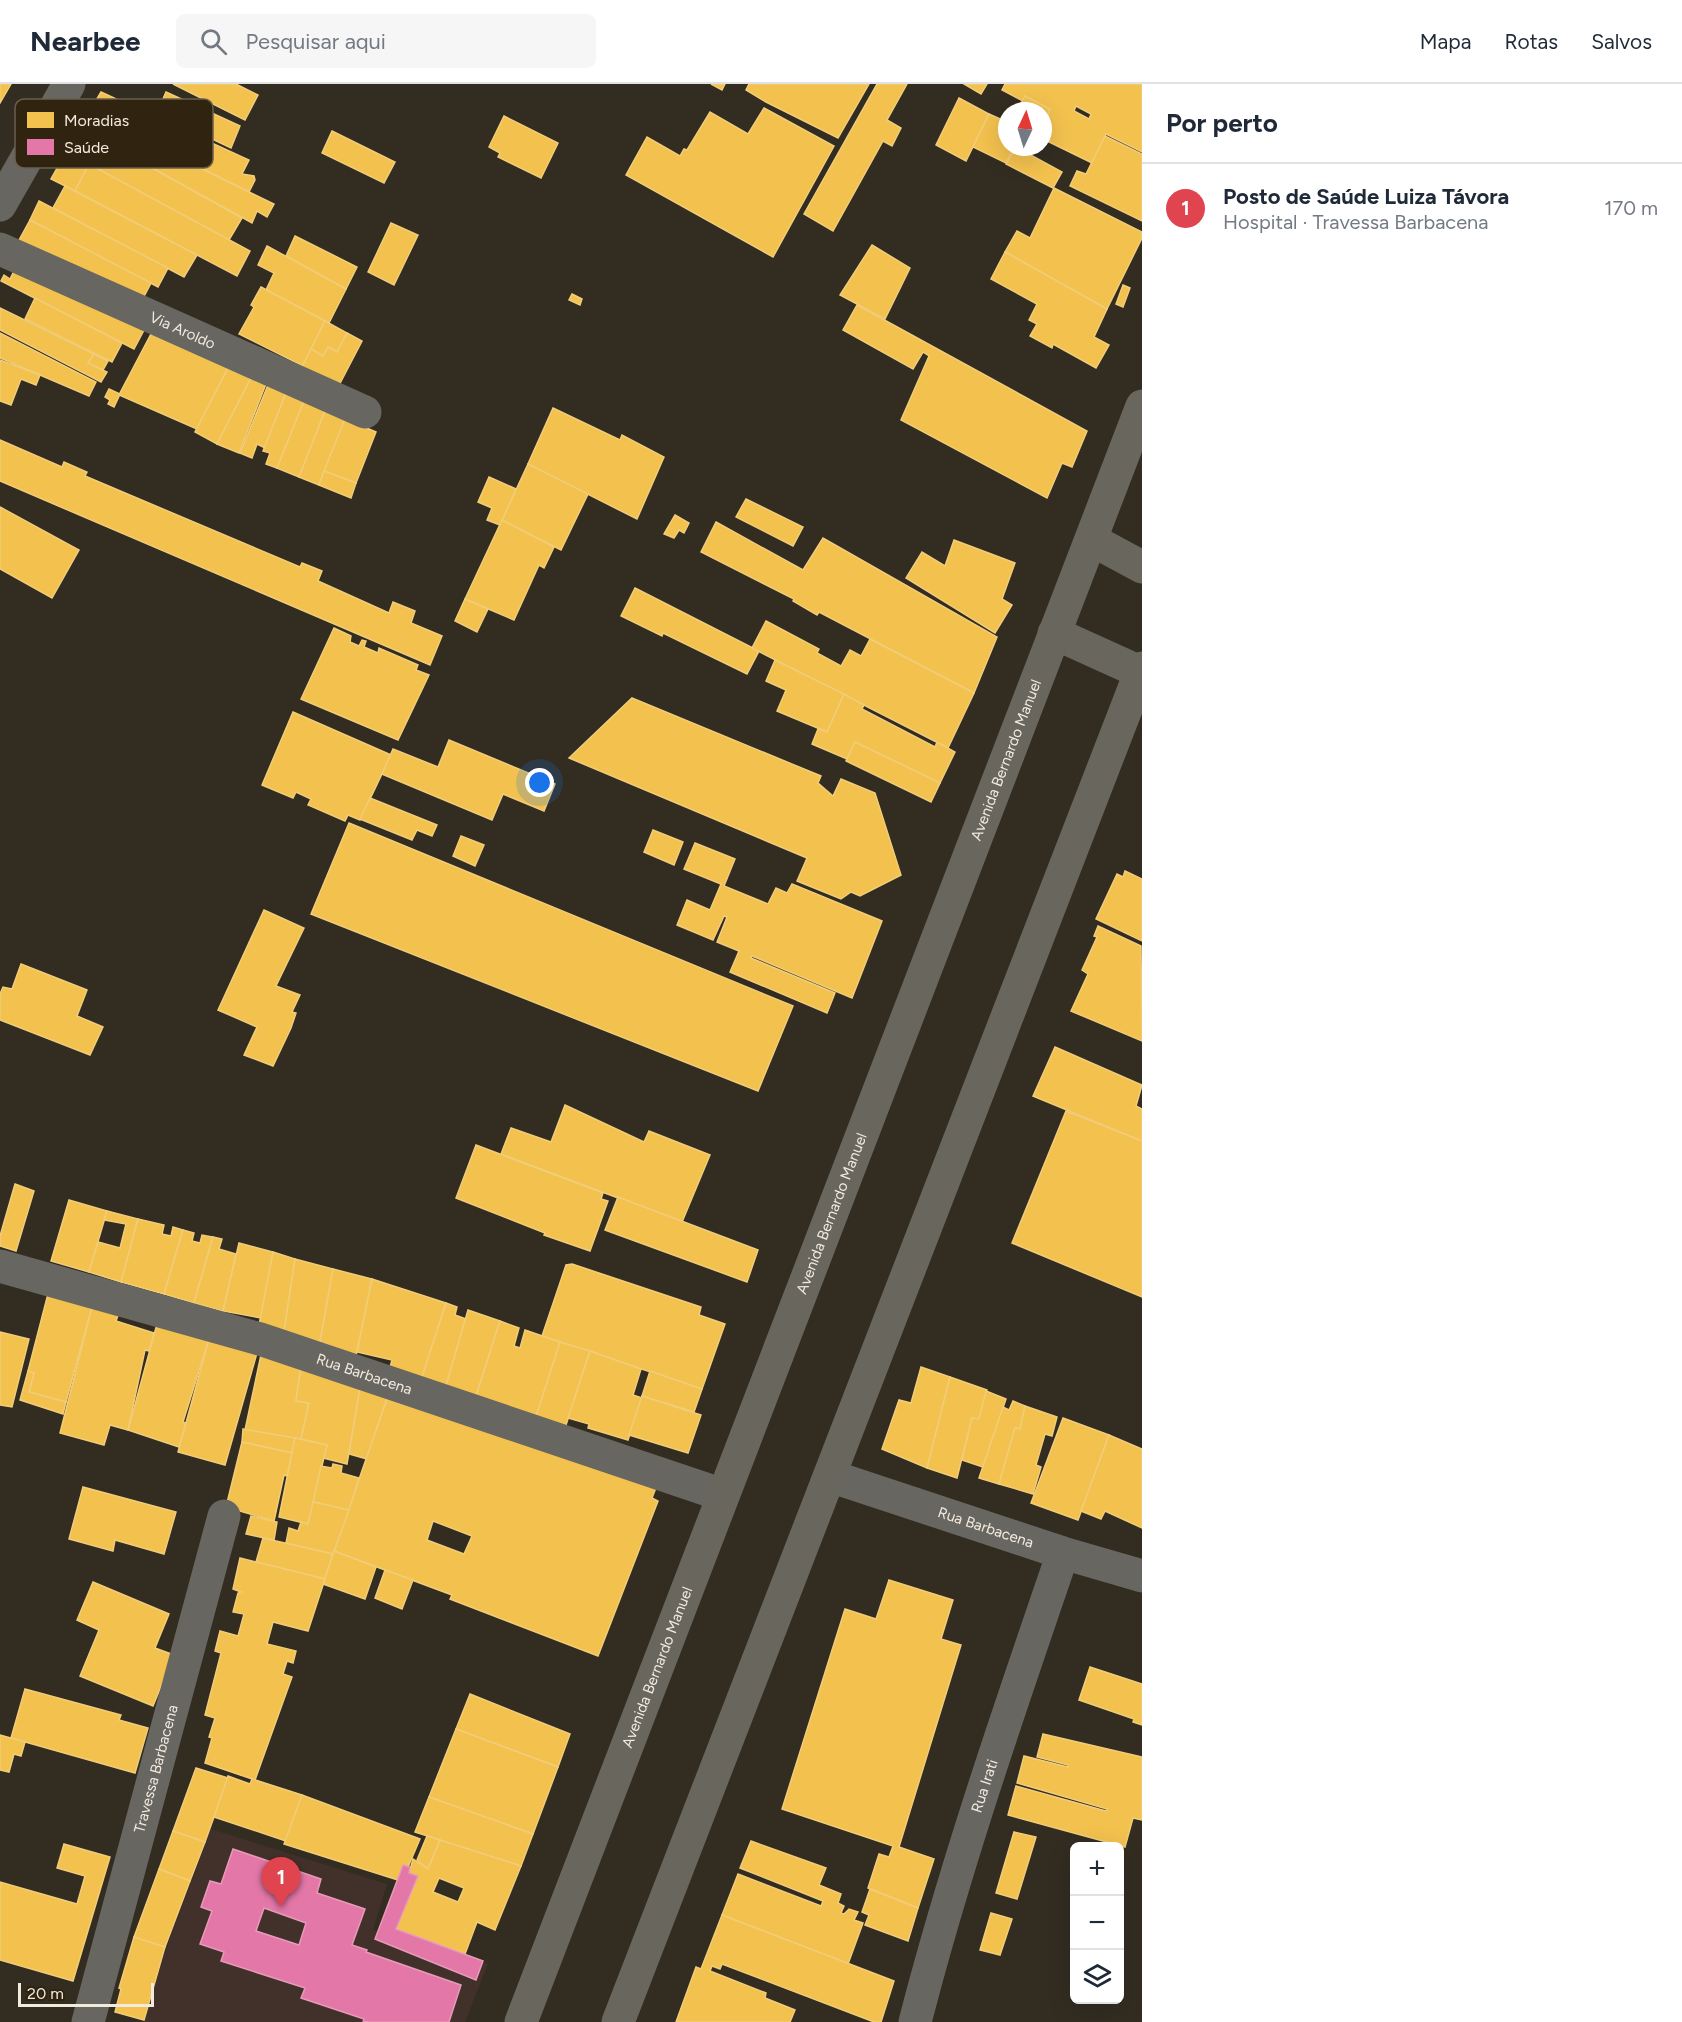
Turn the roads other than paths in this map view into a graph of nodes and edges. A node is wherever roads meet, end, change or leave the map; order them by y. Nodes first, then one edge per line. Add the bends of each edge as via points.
1 (69, 84) edge
2 (60, 99) edge
3 (21, 168) edge
4 (0, 205) edge
5 (0, 249) edge
6 (1142, 406) edge
7 (365, 412) dead end
8 (1092, 540) junction
9 (1142, 567) edge
10 (1054, 633) junction
11 (1141, 670) edge
12 (0, 1266) edge
13 (830, 1476) junction
14 (723, 1496) junction
15 (224, 1516) dead end
16 (1063, 1553) junction
17 (1142, 1576) edge
18 (88, 2022) edge
19 (520, 2022) edge
20 (618, 2022) edge
21 (915, 2022) edge

1 - 2 street
3 - 4 street
5 - 7 street, Via Aroldo
6 - 8 main road, Avenida Bernardo Manuel
8 - 9 main road
8 - 10 main road, Avenida Bernardo Manuel
10 - 11 main road
10 - 14 main road, Avenida Bernardo Manuel
11 - 13 main road
12 - 14 street, Rua Barbacena via 260,1339
13 - 16 street, Rua Barbacena
13 - 20 main road
14 - 19 main road, Avenida Bernardo Manuel
15 - 18 street, Travessa Barbacena
16 - 17 street, Rua Barbacena
16 - 21 street, Rua Irati via 934,1946

